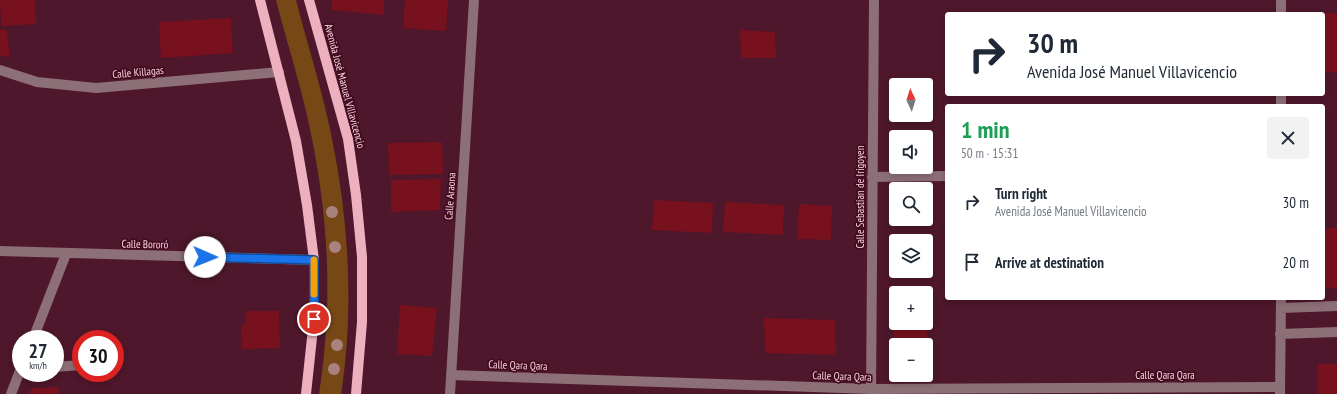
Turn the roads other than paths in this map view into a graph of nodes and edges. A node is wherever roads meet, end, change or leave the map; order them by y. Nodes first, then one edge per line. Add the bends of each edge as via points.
1 (260, 0) edge
2 (309, 0) edge
3 (474, 0) edge
4 (874, 0) edge
5 (1281, 0) edge
6 (1281, 12) edge
7 (0, 70) edge
8 (279, 72) junction
9 (945, 176) edge
10 (872, 177) junction
11 (0, 251) edge
12 (66, 254) junction
13 (314, 260) junction
14 (1281, 303) edge
15 (1337, 306) edge
16 (36, 330) edge
17 (1337, 332) edge
18 (1280, 334) junction
19 (451, 375) junction
20 (16, 382) edge
21 (1280, 390) edge
22 (871, 392) edge
23 (11, 394) edge
24 (306, 394) edge
25 (356, 394) edge
26 (450, 394) edge

1 - 8 main road
2 - 25 main road, Avenida José Manuel Villavicencio via 348,138 356,195 362,257 362,322
3 - 19 street, Calle Araona
4 - 10 street, Calle Sebastian de Irigoyen
5 - 6 street
7 - 8 street, Calle Killagas via 37,82 96,88
8 - 13 main road via 296,141
9 - 10 street
10 - 22 street, Calle Sebastian de Irigoyen
11 - 12 street, Calle Bororó
12 - 13 street, Calle Bororó
12 - 16 street
13 - 24 main road via 314,319
14 - 15 street
14 - 18 street
17 - 18 street
18 - 21 street
19 - 22 street, Calle Qara Qara
19 - 26 street, Calle Araona
20 - 23 street
21 - 22 street, Calle Qara Qara

